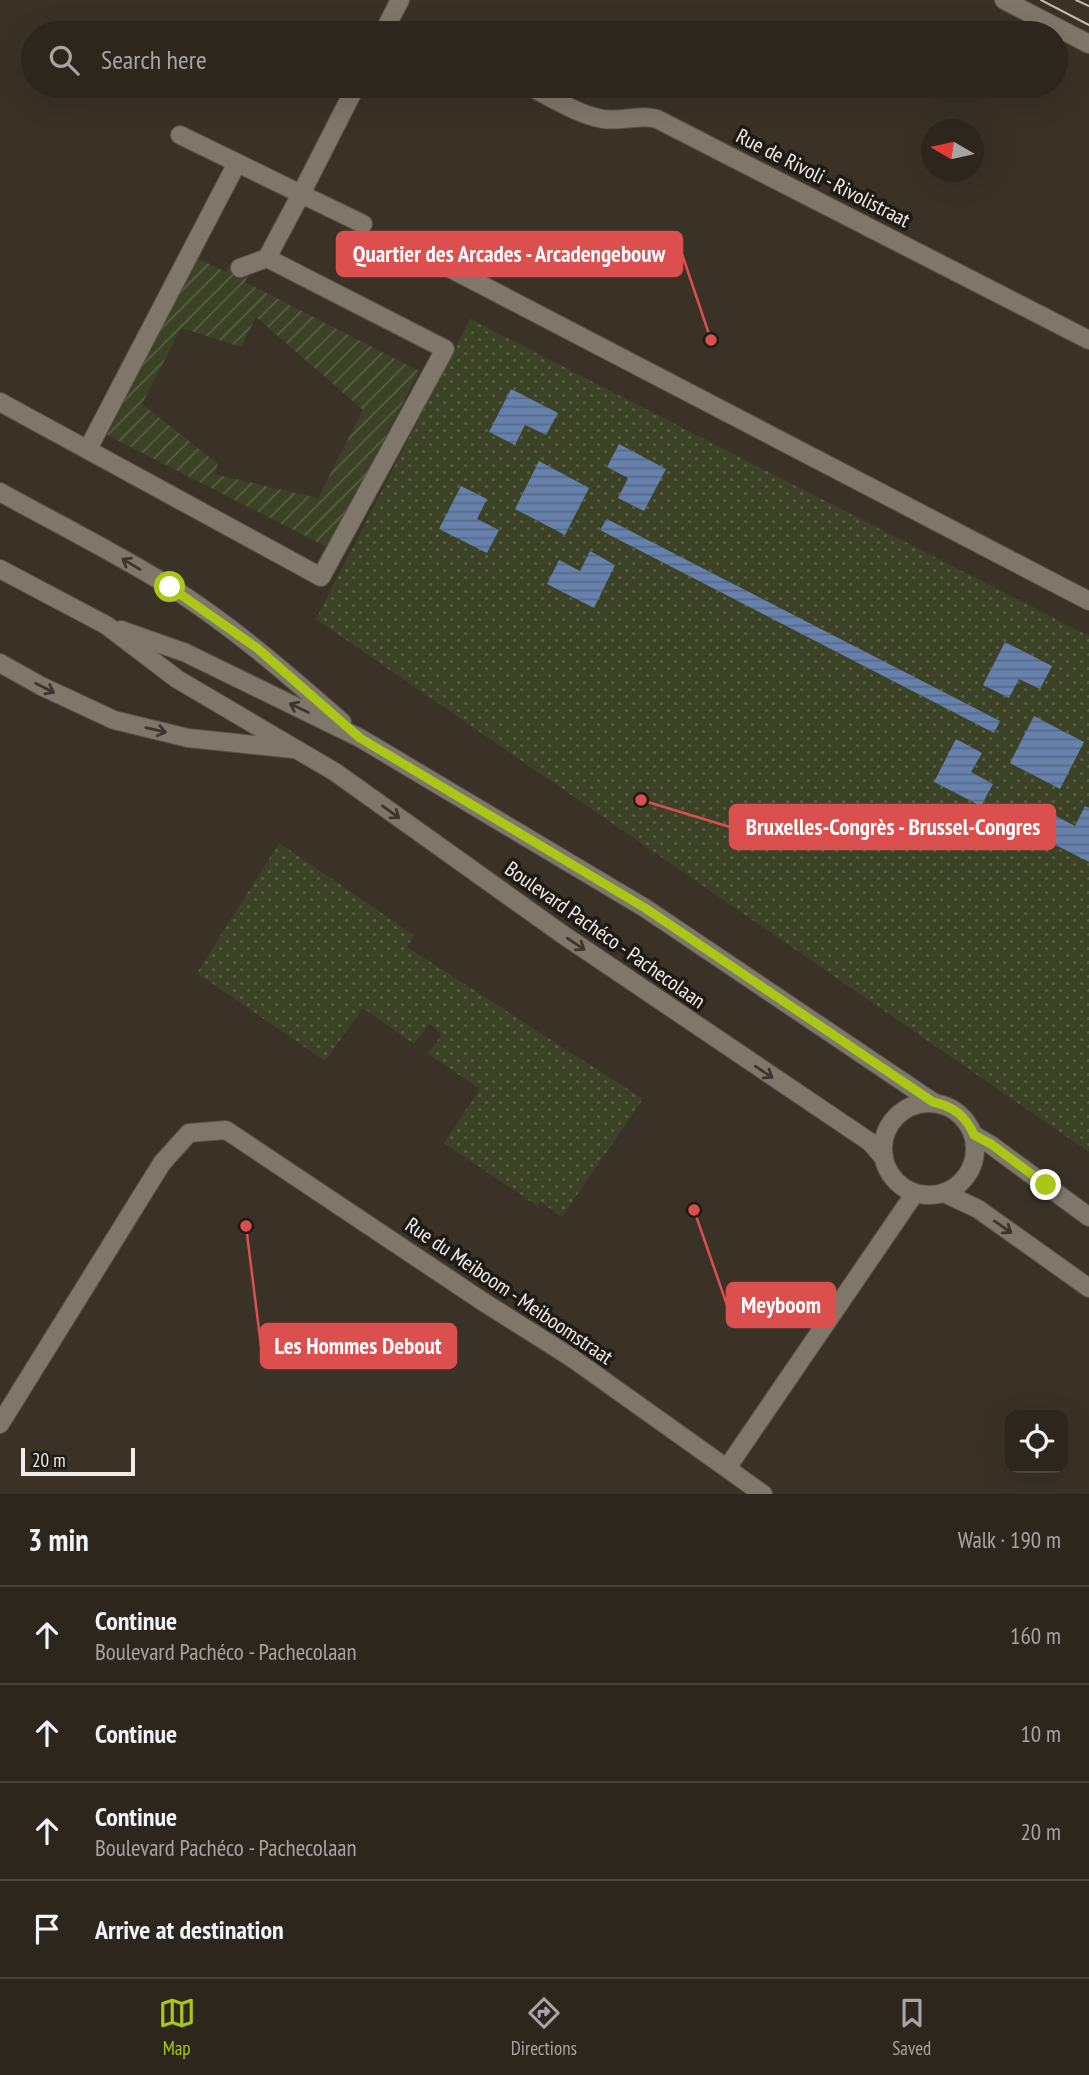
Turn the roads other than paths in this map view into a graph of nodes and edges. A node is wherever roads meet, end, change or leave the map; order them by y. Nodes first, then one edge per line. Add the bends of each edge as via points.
1 (400, 0) edge
2 (1004, 0) edge
3 (389, 21) edge
4 (1045, 21) edge
5 (1068, 33) edge
6 (1089, 44) edge
7 (350, 98) edge
8 (553, 98) edge
9 (180, 135) dead end
10 (237, 163) junction
11 (301, 194) junction
12 (363, 223) dead end
13 (267, 258) junction
14 (430, 258) dead end
15 (240, 268) dead end
16 (1089, 340) edge
17 (0, 402) edge
18 (88, 449) junction
19 (0, 492) edge
20 (0, 569) edge
21 (1089, 601) edge
22 (106, 625) junction
23 (0, 663) edge
24 (360, 738) junction
25 (300, 750) junction
26 (933, 1102) junction
27 (974, 1135) junction
28 (884, 1158) junction
29 (915, 1193) junction
30 (944, 1193) junction
31 (1089, 1217) edge
32 (1089, 1288) edge
33 (0, 1423) edge
34 (727, 1468) junction
35 (763, 1494) edge

1 - 3 street
2 - 4 street
5 - 6 street
7 - 11 street
8 - 16 street, Rue de Rivoli - Rivolistraat via 603,119 657,119
9 - 10 street
10 - 11 street
10 - 18 street
11 - 12 street
11 - 13 street
13 - 15 street
13 - 18 street via 445,349 336,566 321,577
14 - 21 street
17 - 18 street
24 -> 19 street, Boulevard Pachéco - Pachecolaan via 257,648 170,587
20 - 22 street, Boulevard Pachéco - Pachecolaan
24 -> 22 street, Boulevard Pachéco - Pachecolaan via 187,653
22 - 25 street, Boulevard Pachéco - Pachecolaan via 177,679
23 -> 25 street, Boulevard Pachéco - Pachecolaan via 114,720 188,738
24 - 26 street, Boulevard Pachéco - Pachecolaan via 645,908
25 -> 28 street, Boulevard Pachéco - Pachecolaan via 573,942 870,1142
26 - 27 street via 961,1114
26 - 28 street via 905,1109 894,1118 885,1137
27 - 30 street via 974,1164 967,1177
27 - 31 street
28 - 29 street via 895,1180
29 - 30 street
29 - 34 street
30 -> 32 street via 978,1209
33 - 34 street, Rue du Meiboom - Meiboomstraat via 162,1163 189,1133 226,1130 572,1358
34 - 35 street, Rue du Meiboom - Meiboomstraat

